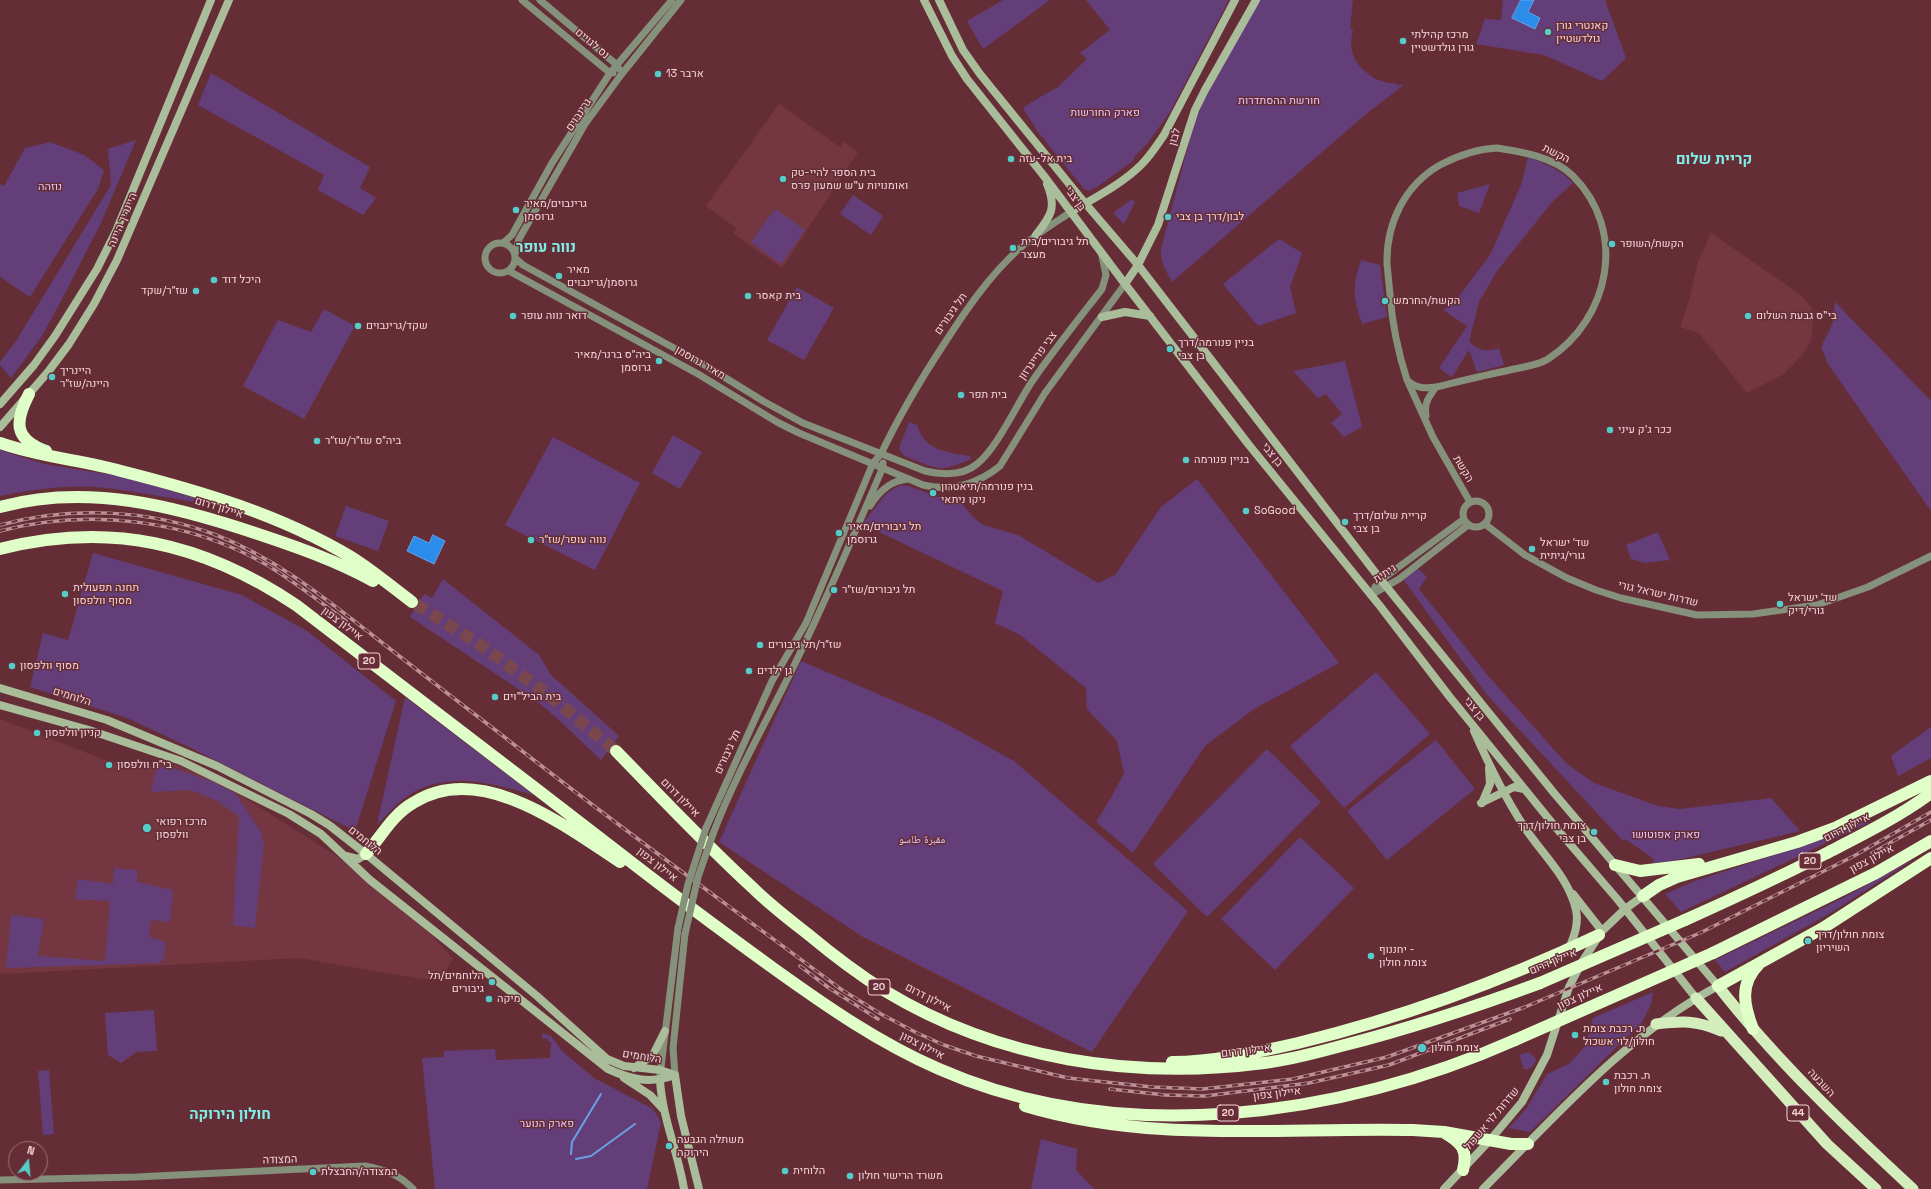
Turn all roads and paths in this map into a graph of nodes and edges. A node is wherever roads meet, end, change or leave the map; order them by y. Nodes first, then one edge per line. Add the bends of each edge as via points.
1 (212, 0) edge
2 (229, 0) edge
3 (522, 0) edge
4 (540, 0) edge
5 (672, 0) edge
6 (681, 0) edge
7 (924, 0) edge
8 (939, 0) edge
9 (1235, 0) edge
10 (1256, 0) edge
11 (626, 55) junction
12 (606, 56) junction
13 (617, 65) junction
14 (601, 66) junction
15 (610, 73) junction
16 (621, 75) junction
17 (599, 90) junction
18 (1044, 176) junction
19 (1085, 203) junction
20 (1071, 212) junction
21 (1036, 235) junction
22 (503, 243) junction
23 (1101, 253) junction
24 (515, 256) junction
25 (1138, 265) junction
26 (509, 271) junction
27 (1125, 284) junction
28 (1150, 316) junction
29 (1102, 317) junction
30 (1407, 380) junction
31 (1436, 387) junction
32 (30, 394) junction
33 (0, 404) edge
34 (1428, 424) junction
35 (0, 427) edge
36 (0, 443) edge
37 (881, 454) junction
38 (69, 460) junction
39 (873, 463) junction
40 (883, 467) junction
41 (910, 479) junction
42 (1470, 502) junction
43 (0, 507) edge
44 (1466, 522) junction
45 (1485, 524) junction
46 (858, 527) junction
47 (0, 549) edge
48 (1931, 556) edge
49 (1384, 583) junction
50 (1371, 595) junction
51 (1, 688) edge
52 (0, 705) edge
53 (1470, 722) junction
54 (616, 751) tunnel mouth
55 (1489, 766) junction
56 (1931, 780) edge
57 (1524, 789) junction
58 (1503, 791) junction
59 (1931, 794) edge
60 (1931, 841) edge
61 (366, 854) junction
62 (345, 856) junction
63 (1745, 856) junction
64 (1931, 858) edge
65 (1615, 866) junction
66 (1569, 889) junction
67 (1643, 896) junction
68 (690, 907) junction
69 (1625, 909) junction
70 (1600, 933) junction
71 (1569, 948) junction
72 (1762, 960) junction
73 (1718, 986) junction
74 (1696, 998) junction
75 (1656, 1024) junction
76 (1753, 1029) junction
77 (665, 1031) junction
78 (1725, 1033) junction
79 (1051, 1058) junction
80 (634, 1068) junction
81 (608, 1069) junction
82 (937, 1069) junction
83 (660, 1070) junction
84 (675, 1075) junction
85 (660, 1080) junction
86 (664, 1110) junction
87 (1444, 1132) junction
88 (1491, 1139) junction
89 (1528, 1144) junction
90 (1463, 1170) junction
91 (0, 1180) edge
92 (413, 1189) edge
93 (684, 1189) edge
94 (699, 1189) edge
95 (1444, 1189) edge
96 (1483, 1189) edge
97 (1876, 1189) edge
98 (1913, 1189) edge

1 - 33 main road, היינריך היינה via 116,231 97,269 38,359
2 - 32 main road, היינריך היינה via 117,260 69,344
3 - 14 street, נס לגויים
4 - 12 street, נס לגויים
5 - 11 street, גרינבוים
6 - 16 street, גרינבוים
7 - 18 main road, בן צבי via 952,56
8 - 19 main road, בן צבי via 963,50 980,74
9 - 19 main road, לבון via 1164,135 1151,154 1126,177
10 - 25 main road, לבון via 1195,110 1158,225
11 - 12 street
11 - 13 street, גרינבוים
12 - 13 street, נס לגויים
13 - 15 street, גרינבוים
13 - 16 street, נס לגויים
14 - 15 street, נס לגויים
14 - 17 street
15 - 16 street, נס לגויים
15 - 17 street, גרינבוים
16 - 24 street, גרינבוים via 585,124 519,239
17 - 22 street, גרינבוים via 552,163 512,235
18 - 20 main road, בן צבי
18 - 21 main road via 1053,207
19 - 20 main road, לבון
19 - 25 main road, בן צבי
20 - 21 street, תל גיבורים
20 - 23 main road, בן צבי
21 - 37 street, תל גיבורים via 998,271 962,315 918,383
22 - 24 street via 510,247
22 - 26 street via 488,248 484,261 492,272 500,274
23 - 27 main road, בן צבי
23 - 37 street, צבי פרייגרזון via 1106,269 1104,285 1031,384 992,447 978,464 962,472 938,474
24 - 26 street
24 - 37 street, מאיר גרוסמן via 524,266 703,364 783,412
25 - 27 main road, לבון
25 - 49 main road, בן צבי
26 - 39 street, מאיר גרוסמן via 698,374 777,422
27 - 28 main road, בן צבי
27 - 29 street
28 - 29 main road via 1125,312
28 - 50 main road, בן צבי
29 - 41 street via 1045,394 1000,466 964,485 944,488 923,485
30 - 31 street, הקשת via 1412,385 1422,388
30 - 31 street, הקשת via 1392,320 1387,263 1391,229 1404,196 1430,171 1456,156 1480,149 1498,148 1545,159 1572,175 1592,201 1603,225 1606,250 1597,303 1586,324 1574,338 1540,364
30 - 34 street, הקשת
31 - 34 street, הקשת via 1425,405
32 - 35 main road, היינריך היינה
32 - 38 highway via 22,408 21,434 28,443
34 - 42 street, הקשת
36 - 38 highway via 33,454
37 - 39 street, תל גיבורים
37 - 40 street
38 - 43 highway, איילון דרום via 122,471 202,494 278,522 318,539 352,558 414,603 367,577 302,549 237,526 176,509 145,502 91,497 34,500
39 - 40 street, מאיר גרוסמן
39 - 77 street, תל גיבורים, bridge via 806,623 772,681 706,828 690,877 678,928
40 - 41 street
40 - 46 street, תל גיבורים
41 - 46 street via 895,481 883,490
42 - 44 street via 1464,507
42 - 45 street via 1478,501 1486,505 1489,512
44 - 45 street via 1476,527
44 - 49 street, גיתית
45 - 48 street, שדרות ישראל גורי via 1525,555 1567,578 1621,598 1697,615 1753,614 1817,605 1868,587
46 - 84 street, תל גיבורים, bridge via 802,651 712,834 698,878 681,956 673,1048
47 - 68 highway, איילון צפון / 20 via 79,537 149,541 208,557 257,580 296,605
49 - 50 street, גיתית
49 - 65 main road, בן צבי
50 - 53 main road, בן צבי
51 - 61 main road, הלוחמים via 107,720 217,766 311,814
52 - 62 main road, הלוחמים via 89,730 181,761 289,814 321,834
53 - 55 main road
53 - 57 main road, בן צבי
54 - 79 highway, איילון דרום / 20 via 755,890 858,973 884,990 942,1020
55 - 58 main road
55 - 58 main road via 1490,784 1481,803
56 - 63 highway via 1835,828 1797,842
57 - 58 main road via 1514,787
57 - 69 main road, בן צבי
58 - 66 main road via 1525,829
59 - 79 highway, איילון דרום / 20, bridge via 1851,841 1685,920 1540,982 1392,1033 1266,1063 1189,1069 1094,1065
60 - 82 highway, איילון צפון / 20, bridge via 1876,873 1713,953 1490,1051 1366,1092 1313,1102 1206,1114 1136,1115 1088,1110 1004,1093
61 - 62 main road via 358,859
61 - 68 highway via 386,827 412,803 445,790 477,791 515,800 541,812
61 - 80 main road, הלוחמים via 537,996 607,1059 615,1064
62 - 81 main road, הלוחמים via 370,880
63 - 65 highway via 1640,871
63 - 67 highway via 1677,877 1658,885
64 - 72 highway via 1823,928
65 - 67 main road, בן צבי
66 - 70 main road
66 - 71 main road via 1578,918
67 - 69 main road, שדרות לוי אשכול
67 - 73 main road, 44
68 - 82 highway, איילון צפון / 20 via 831,1010
69 - 70 main road, שדרות לוי אשכול
69 - 74 main road, 44
70 - 71 highway
70 - 88 main road, שדרות לוי אשכול via 1573,978 1551,1047 1539,1072 1520,1105
71 - 79 highway via 1441,1001 1374,1022 1278,1047 1178,1062
72 - 73 highway
72 - 76 highway via 1750,977 1745,993 1745,1007
73 - 74 main road
73 - 76 highway, השבעה / 44
74 - 75 main road
74 - 78 highway, 44
75 - 78 highway via 1695,1021
75 - 89 main road via 1620,1054
76 - 98 highway, השבעה / 44 via 1846,1128
77 - 80 main road via 653,1055
77 - 83 street, תל גיבורים
78 - 97 highway, 44 via 1827,1144
80 - 83 main road, הלוחמים
81 - 85 main road, הלוחמים via 631,1078
81 - 86 main road via 643,1090
82 - 87 highway via 1007,1100 1070,1118 1114,1126 1194,1131
83 - 84 main road, הלוחמים
83 - 85 street, תל גיבורים
84 - 85 main road, הלוחמים
84 - 94 main road via 681,1116
85 - 86 main road, הלוחמים
86 - 93 main road, הלוחמים
87 - 88 highway
87 - 90 highway via 1464,1150
88 - 89 highway via 1511,1144
88 - 90 main road, שדרות לוי אשכול
89 - 96 main road
90 - 95 main road, שדרות לוי אשכול
91 - 92 street, המצודה via 365,1166 388,1170 404,1179

